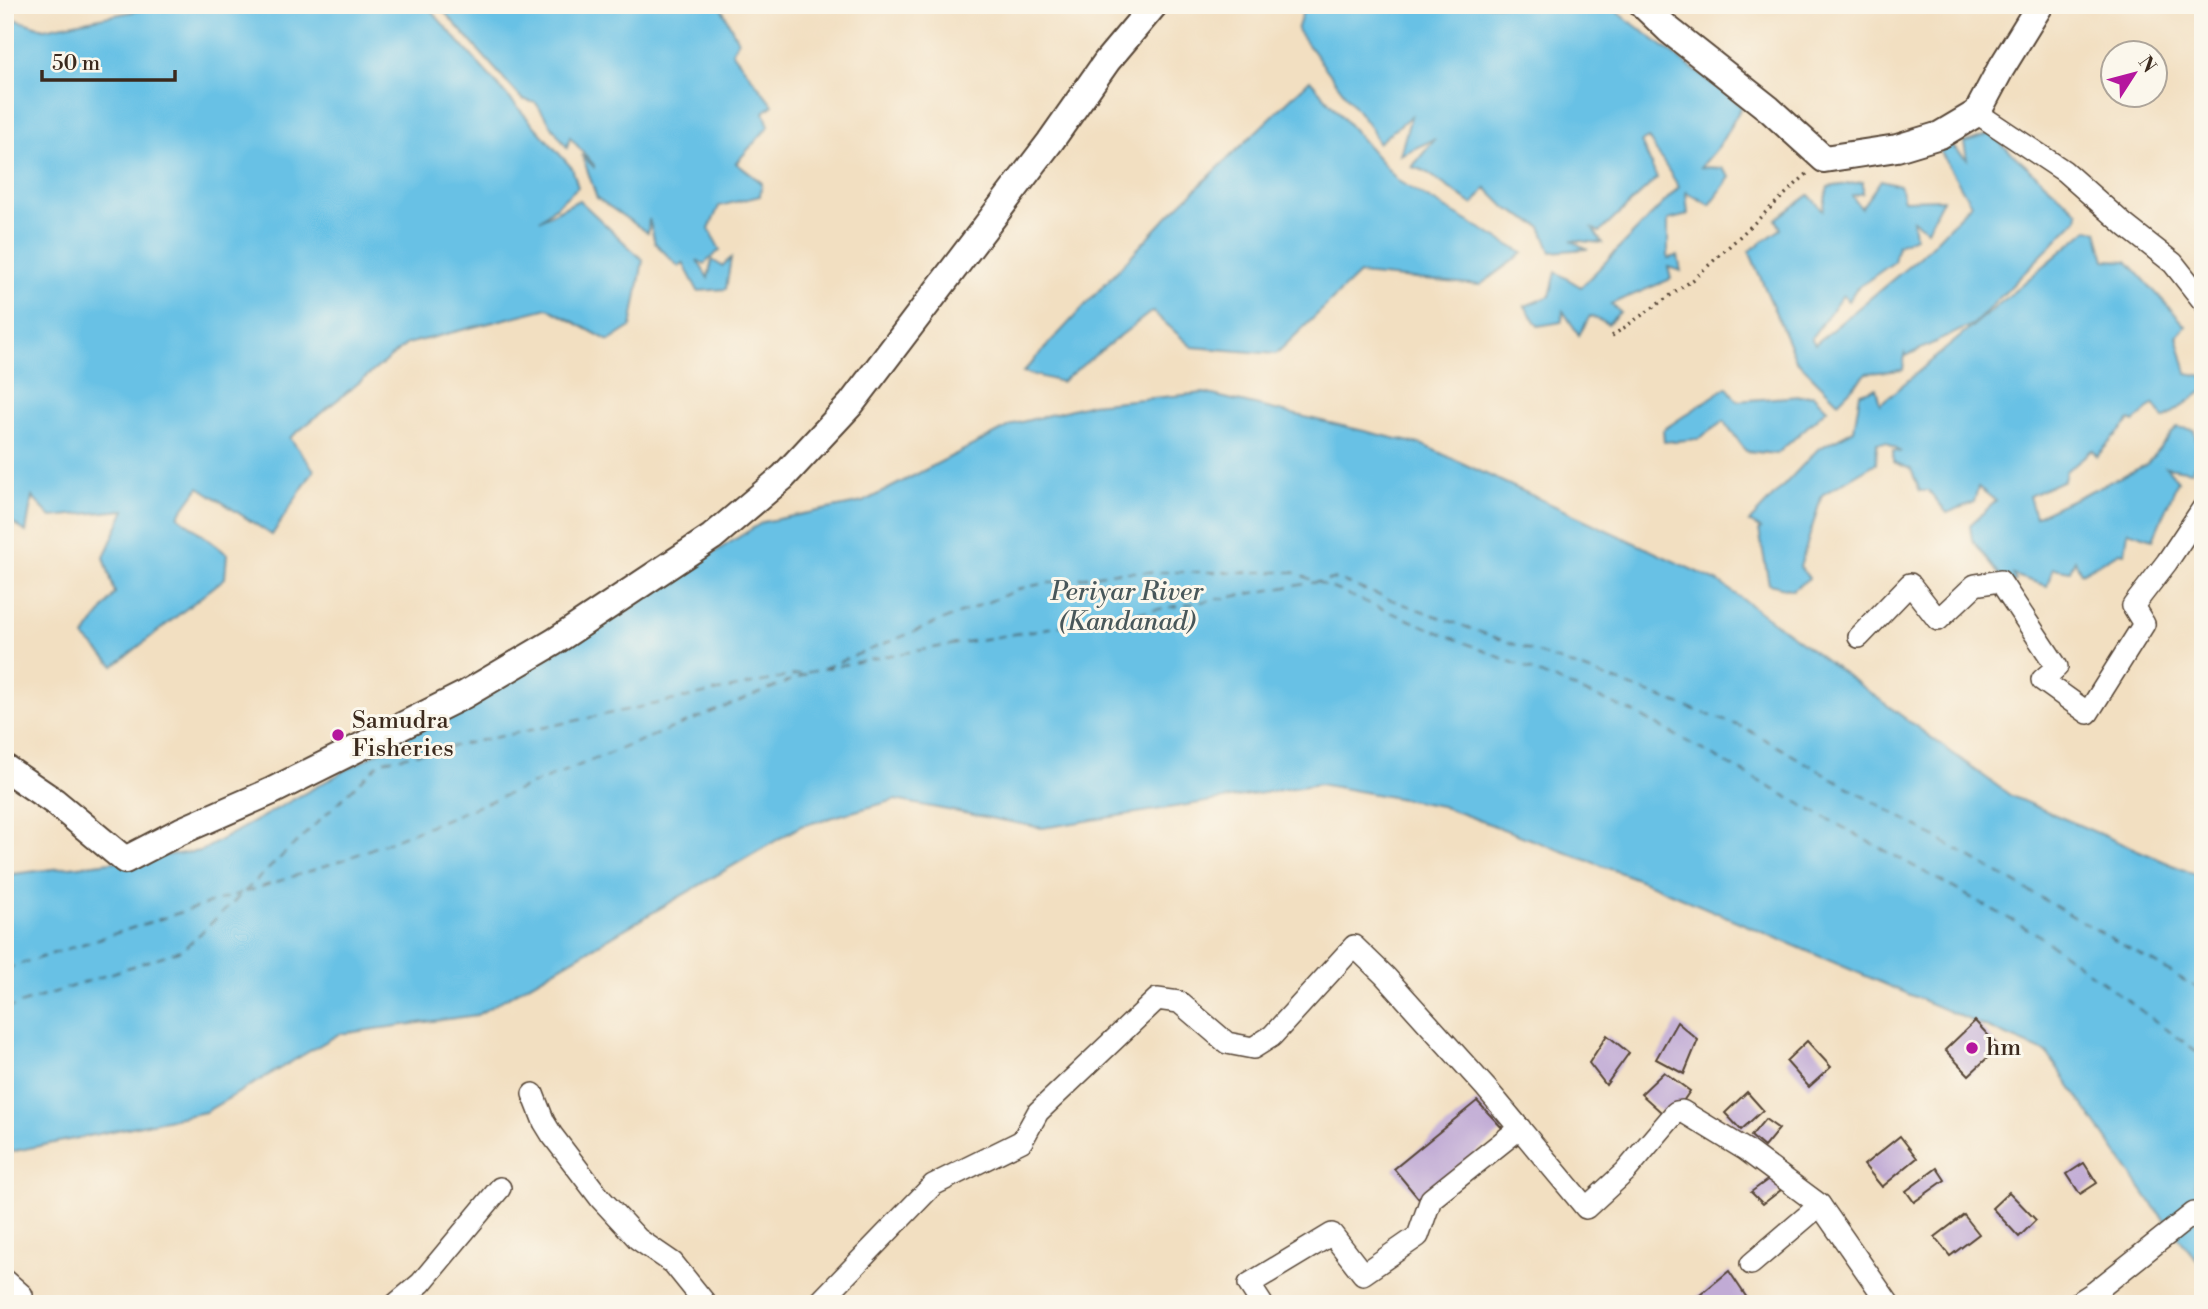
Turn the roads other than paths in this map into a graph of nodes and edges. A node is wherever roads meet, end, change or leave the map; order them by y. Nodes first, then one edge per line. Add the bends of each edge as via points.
1 (1154, 5) edge
2 (1643, 5) edge
3 (2040, 5) edge
4 (1977, 113) junction
5 (2203, 301) edge
6 (2203, 509) edge
7 (1859, 637) dead end
8 (5, 768) edge
9 (533, 1094) dead end
10 (1520, 1128) junction
11 (500, 1188) dead end
12 (1819, 1205) junction
13 (2194, 1213) dead end
14 (1751, 1264) dead end
15 (5, 1280) edge
16 (22, 1295) dead end
17 (396, 1304) edge
18 (706, 1304) edge
19 (818, 1304) edge
20 (1262, 1304) edge
21 (1889, 1304) edge
22 (2076, 1304) edge

1 - 8 street via 1107,61 1051,142 851,404 783,477 712,537 634,590 464,695 125,860
2 - 4 street via 1824,159 1897,148 1940,135
3 - 4 street
4 - 5 street via 2064,171 2173,262
6 - 7 street via 2133,606 2144,624 2088,713 2042,680 2057,667 2000,581 1975,585 1938,620 1910,584
9 - 18 street via 552,1135 600,1198 638,1239 673,1263
10 - 12 street via 1586,1208 1676,1112 1682,1111 1746,1150
10 - 19 street via 1354,946 1272,1036 1253,1048 1227,1043 1179,1002 1157,999 1038,1112 1022,1141 933,1185
10 - 20 street via 1431,1199 1418,1236 1363,1274 1332,1234 1249,1284
11 - 17 street via 421,1283
12 - 14 street
12 - 21 street
13 - 22 street
15 - 16 street

